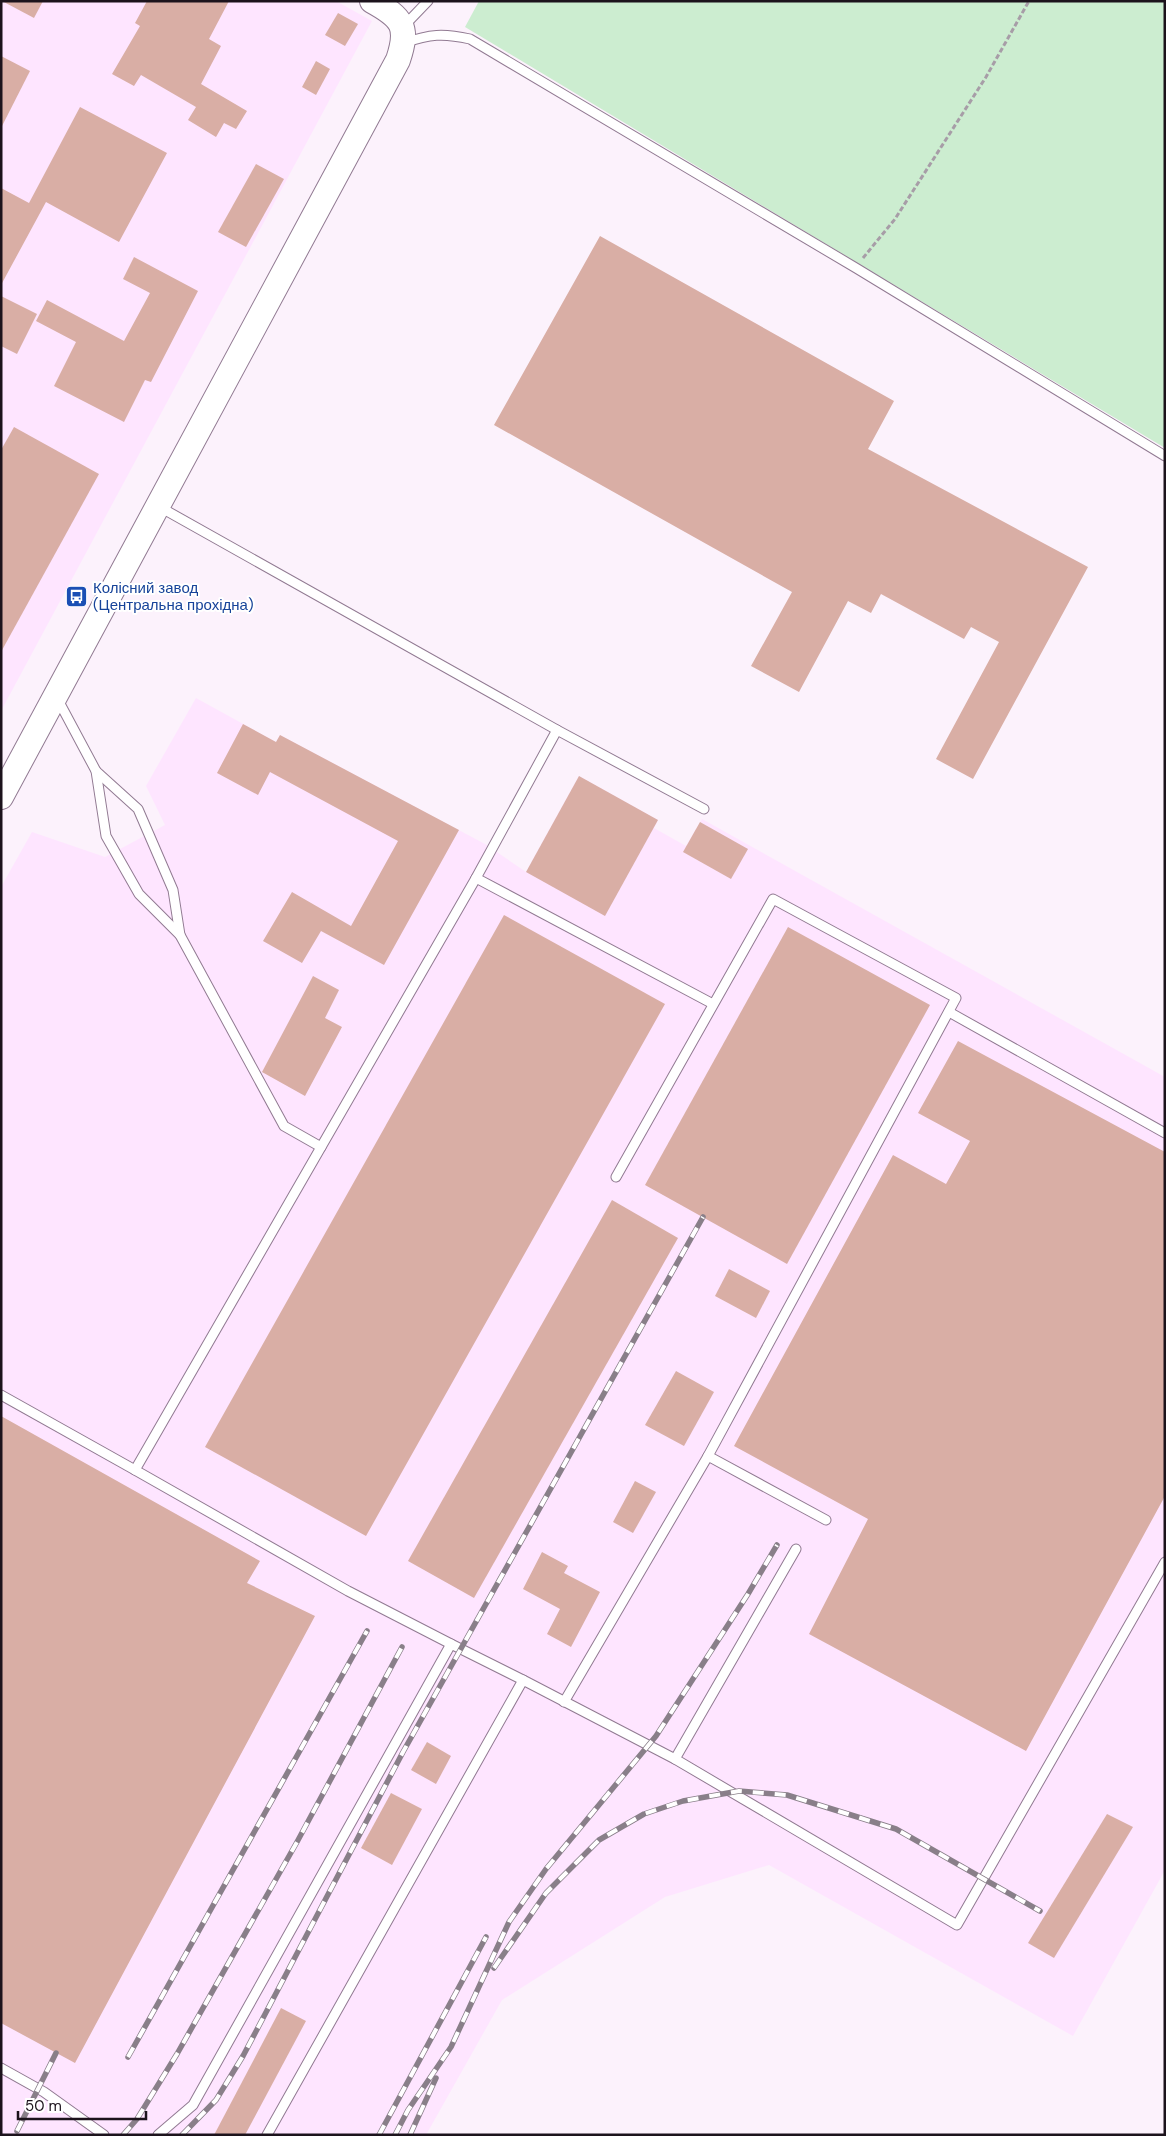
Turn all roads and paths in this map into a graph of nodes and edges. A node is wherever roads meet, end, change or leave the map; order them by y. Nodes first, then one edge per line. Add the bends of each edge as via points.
1 (372, 1) edge
2 (428, 1) edge
3 (1029, 1) edge
4 (403, 35) junction
5 (856, 268) junction
6 (1165, 456) edge
7 (158, 505) junction
8 (56, 695) junction
9 (556, 730) junction
10 (96, 771) junction
11 (1, 797) edge
12 (704, 809) dead end
13 (476, 878) junction
14 (180, 935) junction
15 (714, 1004) junction
16 (949, 1012) junction
17 (1165, 1133) edge
18 (321, 1147) junction
19 (616, 1178) dead end
20 (1, 1394) edge
21 (708, 1456) junction
22 (135, 1470) junction
23 (826, 1520) dead end
24 (796, 1549) dead end
25 (1165, 1562) edge
26 (451, 1644) junction
27 (523, 1680) junction
28 (564, 1702) junction
29 (675, 1759) junction
30 (1, 2068) edge
31 (104, 2135) edge
32 (158, 2135) edge
33 (267, 2135) edge

1 - 4 street via 394,16
2 - 4 lane
3 - 5 path via 986,77 895,219
4 - 5 lane via 452,35 470,39
4 - 7 street via 398,60
5 - 6 lane
7 - 8 street
7 - 9 lane
8 - 10 lane
8 - 11 street
9 - 12 lane
9 - 13 lane
10 - 14 lane via 138,809 173,890
10 - 14 lane via 106,836 138,894
13 - 15 lane
13 - 18 lane
14 - 18 lane via 284,1126
15 - 16 lane via 773,899 956,998
15 - 19 lane
16 - 17 lane
16 - 21 lane
18 - 22 lane
20 - 22 lane
21 - 23 lane
21 - 28 lane
22 - 26 lane via 348,1591
24 - 29 lane
25 - 29 lane via 957,1925
26 - 27 lane
26 - 32 lane via 193,2105
27 - 28 lane
27 - 33 lane
28 - 29 lane
30 - 31 lane via 44,2092

